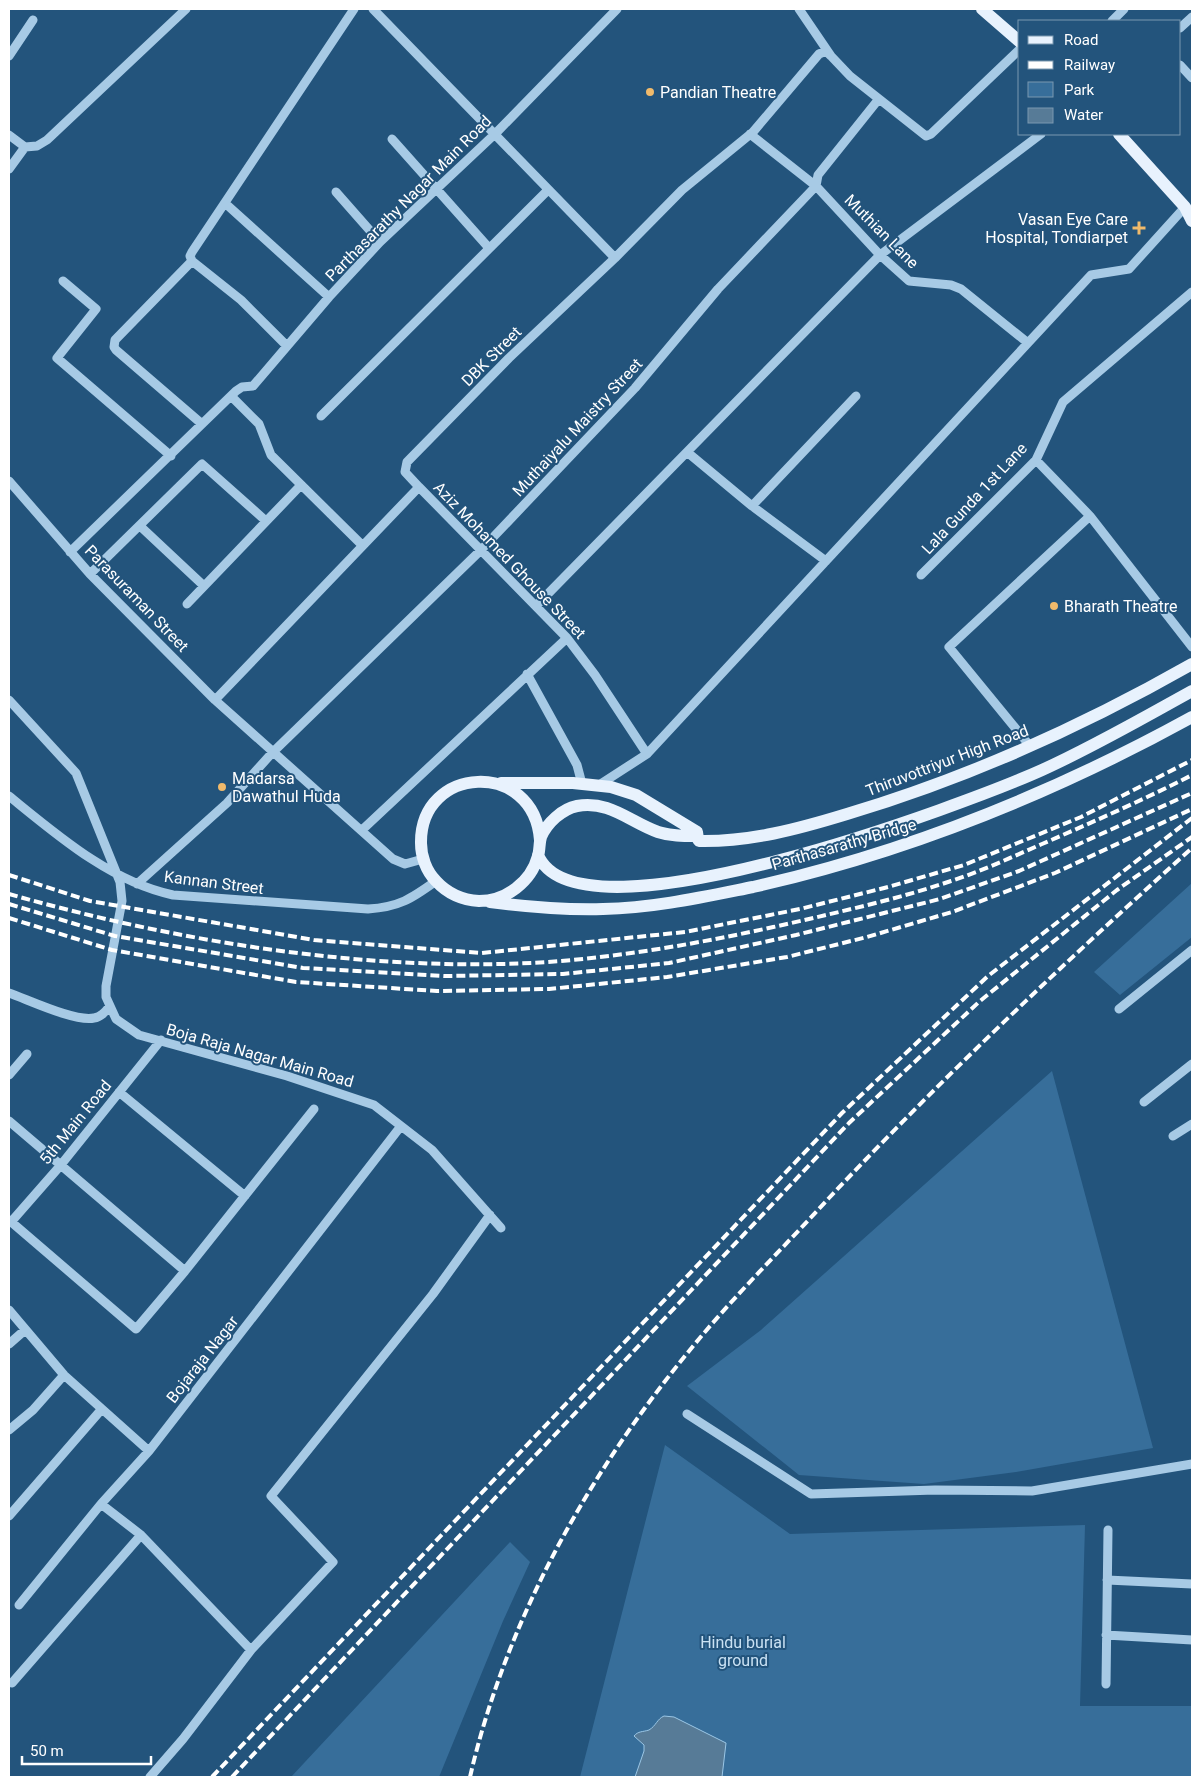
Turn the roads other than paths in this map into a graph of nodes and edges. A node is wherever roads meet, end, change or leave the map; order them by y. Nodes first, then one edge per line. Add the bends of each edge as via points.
1 (186, 9) edge
2 (354, 9) edge
3 (373, 9) edge
4 (617, 9) edge
5 (799, 9) edge
6 (982, 9) edge
7 (1124, 9) edge
8 (1192, 17) edge
9 (33, 20) dead end
10 (1113, 20) edge
11 (1181, 27) edge
12 (1018, 40) edge
13 (1018, 51) edge
14 (9, 56) edge
15 (831, 56) junction
16 (1181, 66) edge
17 (1192, 78) edge
18 (878, 100) junction
19 (496, 133) junction
20 (750, 134) junction
21 (9, 135) edge
22 (1040, 135) edge
23 (1120, 135) edge
24 (392, 139) dead end
25 (25, 147) junction
26 (9, 169) edge
27 (816, 186) junction
28 (437, 188) junction
29 (548, 190) junction
30 (336, 192) dead end
31 (226, 204) junction
32 (1185, 207) junction
33 (1192, 221) edge
34 (380, 242) junction
35 (489, 248) junction
36 (880, 255) junction
37 (615, 258) junction
38 (192, 261) junction
39 (63, 282) dead end
40 (1192, 292) edge
41 (329, 297) junction
42 (1028, 343) junction
43 (287, 346) junction
44 (231, 396) junction
45 (856, 396) dead end
46 (321, 416) dead end
47 (202, 424) junction
48 (687, 452) junction
49 (171, 456) junction
50 (1036, 460) junction
51 (9, 481) edge
52 (301, 485) junction
53 (419, 487) junction
54 (752, 506) junction
55 (1090, 516) junction
56 (266, 521) junction
57 (140, 526) junction
58 (362, 545) junction
59 (481, 550) junction
60 (70, 552) junction
61 (826, 561) junction
62 (90, 574) junction
63 (921, 575) dead end
64 (204, 586) junction
65 (187, 604) dead end
66 (536, 606) junction
67 (567, 638) junction
68 (1192, 647) edge
69 (1192, 664) edge
70 (527, 674) junction
71 (1192, 691) edge
72 (9, 700) edge
73 (215, 700) junction
74 (1192, 718) edge
75 (1030, 746) junction
76 (272, 753) junction
77 (647, 754) junction
78 (494, 782) junction
79 (582, 784) junction
80 (600, 785) junction
81 (9, 796) edge
82 (362, 830) junction
83 (540, 840) junction
84 (699, 841) junction
85 (538, 856) junction
86 (424, 859) junction
87 (117, 873) junction
88 (436, 881) junction
89 (137, 884) junction
90 (482, 901) junction
91 (1192, 950) edge
92 (9, 993) edge
93 (109, 1007) junction
94 (1119, 1009) dead end
95 (161, 1040) junction
96 (28, 1054) dead end
97 (1192, 1064) edge
98 (9, 1075) edge
99 (119, 1092) junction
100 (1144, 1102) dead end
101 (314, 1109) dead end
102 (9, 1121) edge
103 (1192, 1124) edge
104 (401, 1126) junction
105 (1173, 1136) dead end
106 (60, 1166) junction
107 (245, 1196) junction
108 (490, 1215) junction
109 (10, 1221) edge
110 (501, 1228) dead end
111 (185, 1271) junction
112 (9, 1310) edge
113 (24, 1330) junction
114 (9, 1344) edge
115 (64, 1375) junction
116 (101, 1410) junction
117 (688, 1414) dead end
118 (9, 1430) edge
119 (149, 1451) junction
120 (1192, 1464) edge
121 (101, 1504) junction
122 (9, 1516) edge
123 (1108, 1530) dead end
124 (141, 1535) junction
125 (1107, 1580) junction
126 (1192, 1584) edge
127 (19, 1605) dead end
128 (1106, 1635) junction
129 (1192, 1640) edge
130 (251, 1650) junction
131 (12, 1683) dead end
132 (1106, 1684) dead end
133 (150, 1777) edge

1 - 25 street via 47,140 37,146
2 - 31 street
3 - 19 street
4 - 19 street, Parthasarathy Nagar Main Road
5 - 15 street
6 - 12 main road
7 - 10 street
8 - 11 street
9 - 14 street
13 - 18 street via 929,135 922,134
15 - 18 street
15 - 20 street, DBK Street via 826,51 819,54
16 - 17 street
18 - 27 street, Muthaiyalu Maistry Street via 818,175
19 - 28 street, Parthasarathy Nagar Main Road
19 - 29 street
20 - 27 street, Muthian Lane
20 - 37 street, DBK Street via 682,190
21 - 25 street
22 - 36 street
23 - 32 main road
24 - 28 street
25 - 26 street
27 - 36 street, Muthian Lane
27 - 59 street, Muthaiyalu Maistry Street via 718,289 636,388
28 - 34 street, Parthasarathy Nagar Main Road
28 - 35 street
29 - 35 street
29 - 37 street
30 - 34 street
31 - 38 street via 191,254
31 - 41 street
32 - 33 main road
32 - 42 street via 1129,269 1091,275
34 - 41 street, Parthasarathy Nagar Main Road
35 - 46 street
36 - 42 street, Muthian Lane via 909,281 961,289
36 - 48 street
37 - 53 street, DBK Street via 509,358 407,462 406,472
38 - 43 street via 240,300
38 - 47 street via 118,336 114,344 116,350
39 - 49 street via 96,309 57,358
40 - 50 street, Lala Gunda 1st Lane via 1063,402
41 - 43 street, Parthasarathy Nagar Main Road
42 - 61 street
43 - 44 street, Parthasarathy Nagar Main Road via 253,386 242,387
44 - 47 street, Parthasarathy Nagar Main Road
44 - 52 street via 259,424 271,455
45 - 54 street
47 - 49 street, Parthasarathy Nagar Main Road
48 - 54 street
48 - 66 street
49 - 60 street, Parthasarathy Nagar Main Road
50 - 55 street
50 - 63 street, Lala Gunda 1st Lane
51 - 60 street, Parasuraman Street
52 - 56 street
52 - 58 street
53 - 58 street
53 - 59 street, Aziz Mohamed Ghouse Street
54 - 61 street
55 - 68 street
55 - 75 street via 949,647
56 - 57 street via 202,464
56 - 64 street
57 - 62 street
57 - 64 street
58 - 73 street
59 - 66 street, Aziz Mohamed Ghouse Street
59 - 76 street, Muthaiyalu Maistry Street
60 - 62 street, Parasuraman Street
61 - 77 street
62 - 73 street, Parasuraman Street
64 - 65 street
66 - 67 street, Aziz Mohamed Ghouse Street
67 - 70 street
67 - 77 street, Aziz Mohamed Ghouse Street
69 - 75 main road, Thiruvottriyur High Road via 1112,708
70 - 79 street via 577,765
70 - 82 street
71 - 85 main road, Parthasarathy Bridge via 1042,770 948,808 817,849 727,872 644,887 603,888 555,875 546,869
72 - 87 street via 76,773
73 - 76 street, Parasuraman Street
74 - 90 main road, Parthasarathy Bridge via 1095,769 987,815 813,872 680,902 605,909 551,908
75 - 84 main road, Thiruvottriyur High Road via 894,799 787,832 734,840
76 - 82 street, Parasuraman Street
76 - 89 street, Muthaiyalu Maistry Street via 227,803
77 - 80 street
78 - 79 main road
78 - 83 main road via 509,788 528,803 536,817
78 - 86 main road via 463,784 436,800 422,828
79 - 80 main road
80 - 84 main road via 636,795 697,832
81 - 87 street, Kannan Street
82 - 86 street, Parasuraman Street via 399,863
83 - 84 main road, Thiruvottriyur High Road via 549,825 563,812 591,805 618,812 658,832 696,836
83 - 85 main road
85 - 90 main road via 532,870 518,887 504,896
86 - 88 main road
87 - 89 street, Kannan Street
87 - 93 street via 122,901 106,986
88 - 89 street, Kannan Street via 406,902 368,909 188,897
88 - 90 main road via 459,897
91 - 94 street
92 - 93 street via 89,1018 102,1015
93 - 95 street, Boja Raja Nagar Main Road via 116,1019 133,1032
95 - 99 street, 5th Main Road
95 - 104 street, Boja Raja Nagar Main Road via 364,1101
96 - 98 street
97 - 100 street
99 - 106 street, 5th Main Road
99 - 107 street
101 - 107 street
102 - 106 street
103 - 105 street
104 - 108 street, Boja Raja Nagar Main Road via 432,1150
104 - 119 street, Bojaraja Nagar
106 - 109 street, 5th Main Road
106 - 111 street
107 - 111 street
108 - 110 street, Boja Raja Nagar Main Road
108 - 130 street via 433,1294 271,1496 333,1562
109 - 111 street via 136,1329
112 - 113 street
113 - 114 street
113 - 115 street
115 - 116 street
115 - 118 street
116 - 119 street
116 - 122 street
117 - 120 street via 811,1494 1032,1491
119 - 121 street, Bojaraja Nagar
121 - 124 street
121 - 127 street, Bojaraja Nagar
123 - 125 street
124 - 130 street
124 - 131 street
125 - 126 street
125 - 128 street
128 - 129 street
128 - 132 street
130 - 133 street via 183,1740

